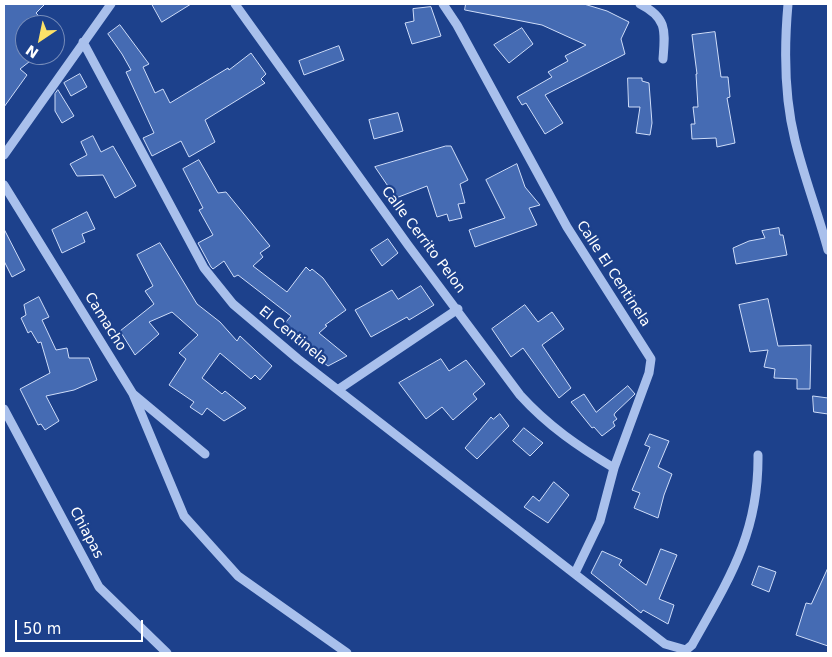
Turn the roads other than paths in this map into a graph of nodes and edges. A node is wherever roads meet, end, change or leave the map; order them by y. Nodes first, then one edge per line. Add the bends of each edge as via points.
1 (111, 4) edge
2 (234, 4) edge
3 (443, 4) edge
4 (640, 4) edge
5 (788, 4) edge
6 (83, 42) junction
7 (663, 59) dead end
8 (4, 155) edge
9 (4, 185) edge
10 (828, 250) edge
11 (458, 309) junction
12 (339, 389) junction
13 (133, 394) junction
14 (4, 409) edge
15 (205, 454) dead end
16 (758, 455) dead end
17 (614, 468) junction
18 (575, 573) junction
19 (166, 653) edge
20 (347, 653) edge

1 - 6 street
2 - 11 street, Calle Cerrito Pelon
3 - 17 street, Calle El Centinela via 567,227 651,359 649,373
4 - 7 street via 660,18 665,31
5 - 10 street via 786,60 789,107 795,141
6 - 8 street
6 - 12 street, El Centinela via 217,287 298,359
9 - 13 street, Camacho
11 - 12 street
11 - 17 street, Calle Cerrito Pelon via 540,418 571,442
12 - 18 street, El Centinela
13 - 15 street, Camacho
13 - 20 street via 184,516 238,576
14 - 19 street, Chiapas via 99,587
16 - 18 street, El Centinela via 754,512 738,563 697,637 686,650 665,644
17 - 18 street, Calle El Centinela via 600,521

